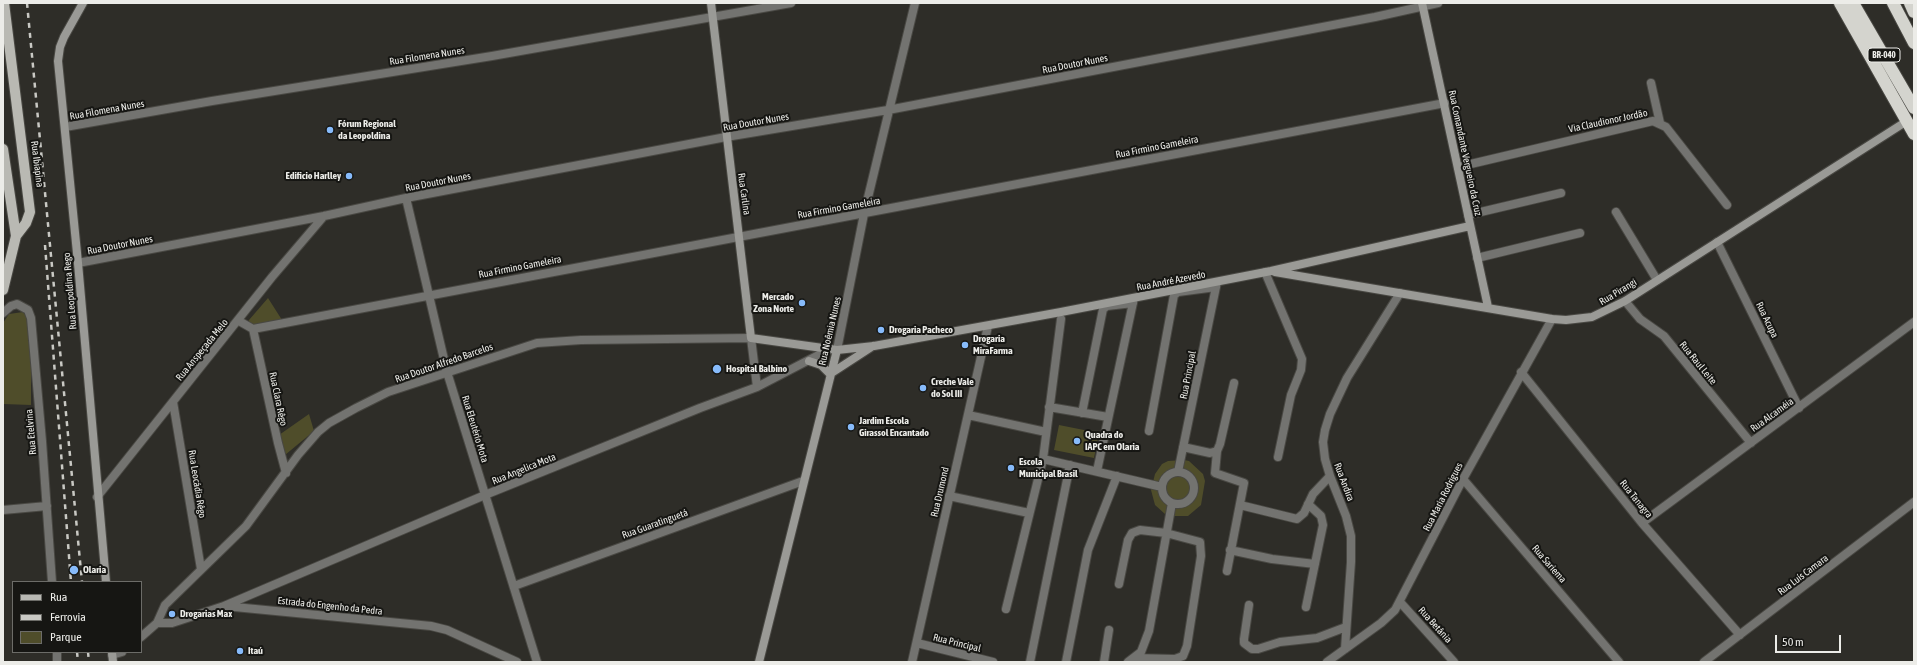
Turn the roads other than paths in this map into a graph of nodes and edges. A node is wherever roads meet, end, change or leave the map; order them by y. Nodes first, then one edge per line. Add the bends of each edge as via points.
1 (4, 3) edge
2 (83, 3) edge
3 (711, 3) edge
4 (791, 3) edge
5 (915, 3) edge
6 (1438, 3) edge
7 (1840, 3) edge
8 (1853, 3) edge
9 (1893, 3) edge
10 (1910, 3) edge
11 (1423, 5) edge
12 (1914, 12) edge
13 (713, 18) junction
14 (1914, 43) edge
15 (1651, 83) dead end
16 (1445, 103) junction
17 (1914, 108) edge
18 (888, 110) junction
19 (1907, 121) junction
20 (1660, 123) junction
21 (65, 127) junction
22 (1914, 134) edge
23 (726, 138) junction
24 (3, 150) edge
25 (1458, 167) junction
26 (1561, 193) dead end
27 (406, 198) junction
28 (1727, 205) dead end
29 (1616, 212) dead end
30 (864, 214) junction
31 (1468, 215) junction
32 (324, 216) junction
33 (1470, 226) junction
34 (1580, 233) dead end
35 (16, 236) junction
36 (740, 236) junction
37 (1717, 242) junction
38 (1477, 258) junction
39 (78, 263) junction
40 (1268, 272) junction
41 (4, 277) edge
42 (1657, 280) junction
43 (1216, 284) junction
44 (3, 290) edge
45 (1400, 293) junction
46 (428, 294) junction
47 (1134, 301) junction
48 (1625, 301) junction
49 (1488, 307) junction
50 (3, 313) edge
51 (1061, 319) dead end
52 (1552, 319) junction
53 (239, 321) junction
54 (1914, 322) edge
55 (988, 326) junction
56 (253, 329) junction
57 (751, 338) junction
58 (874, 346) junction
59 (833, 350) junction
60 (809, 361) junction
61 (447, 372) junction
62 (1521, 372) junction
63 (830, 374) junction
64 (1234, 383) dead end
65 (757, 388) junction
66 (173, 402) junction
67 (1049, 407) junction
68 (1799, 408) junction
69 (1082, 413) junction
70 (968, 415) junction
71 (1108, 417) junction
72 (1149, 431) dead end
73 (1046, 432) junction
74 (1751, 443) junction
75 (1183, 447) junction
76 (1217, 451) junction
77 (1278, 457) dead end
78 (1043, 459) junction
79 (1070, 465) junction
80 (1097, 471) junction
81 (1178, 472) junction
82 (286, 473) junction
83 (1117, 476) junction
84 (1330, 476) junction
85 (1463, 479) junction
86 (803, 481) junction
87 (1162, 487) junction
88 (485, 496) junction
89 (949, 496) junction
90 (97, 497) junction
91 (1914, 502) edge
92 (1172, 503) junction
93 (1308, 504) junction
94 (47, 506) junction
95 (1244, 506) dead end
96 (3, 510) edge
97 (1029, 513) junction
98 (1642, 523) junction
99 (1166, 533) junction
100 (1230, 550) junction
101 (1315, 564) junction
102 (201, 569) junction
103 (1227, 571) dead end
104 (52, 581) edge
105 (106, 581) edge
106 (1120, 584) dead end
107 (514, 586) junction
108 (1400, 602) junction
109 (1249, 605) dead end
110 (224, 606) junction
111 (1306, 607) dead end
112 (1006, 609) dead end
113 (157, 623) junction
114 (1346, 628) junction
115 (1109, 630) dead end
116 (1740, 635) junction
117 (142, 636) edge
118 (917, 643) junction
119 (1345, 649) junction
120 (1131, 660) edge
121 (517, 662) edge
122 (537, 662) edge
123 (759, 662) edge
124 (912, 662) edge
125 (993, 662) edge
126 (1030, 662) edge
127 (1066, 662) edge
128 (1104, 662) edge
129 (1327, 662) edge
130 (1454, 662) edge
131 (1619, 662) edge
132 (1704, 662) edge

1 - 35 main road, Rua Ibiapina via 30,212 26,223
2 - 21 street, Rua Leopoldina Rego via 60,47 58,61
3 - 13 street, Rua Carlina
4 - 13 street, Rua Filomena Nunes
5 - 18 street, Rua Noêmia Nunes
6 - 11 street, Rua Doutor Nunes
7 - 19 highway
8 - 17 highway, BR-040
9 - 14 highway, BR-040
10 - 12 highway
11 - 16 street, Rua Comandante Vergueiro da Cruz
11 - 18 street, Rua Doutor Nunes
13 - 21 street, Rua Filomena Nunes
13 - 23 street, Rua Carlina
15 - 20 street
16 - 25 street, Rua Comandante Vergueiro da Cruz
16 - 30 street, Rua Firmino Gameleira
18 - 23 street, Rua Doutor Nunes
18 - 30 street, Rua Noêmia Nunes
19 - 22 highway
19 - 37 street, Rua Pirangi
20 - 25 street, Via Claudionor Jordão via 1646,122
20 - 28 street, Via Claudionor Jordão via 1666,127
21 - 39 street, Rua Leopoldina Rego
23 - 27 street, Rua Doutor Nunes
23 - 36 street, Rua Carlina
24 - 35 main road
25 - 31 street, Rua Comandante Vergueiro da Cruz
26 - 31 street
27 - 32 street, Rua Doutor Nunes
27 - 46 street, Rua Eleutério Mota
29 - 42 street
30 - 36 street, Rua Firmino Gameleira
30 - 59 street, Rua Noêmia Nunes
31 - 33 street, Rua Comandante Vergueiro da Cruz
32 - 39 street, Rua Doutor Nunes
32 - 53 street, Rua Anspeçada Melo
33 - 38 street, Rua Comandante Vergueiro da Cruz
33 - 40 street, Rua André Azevedo
34 - 38 street
35 - 41 main road
36 - 46 street, Rua Firmino Gameleira
36 - 57 street, Rua Carlina
37 - 42 street, Rua Pirangi
37 - 68 street, Rua Acupa
38 - 49 street, Rua Comandante Vergueiro da Cruz
39 - 90 street, Rua Leopoldina Rego
40 - 43 street, Rua André Azevedo
40 - 45 street, Rua Pirangi
40 - 77 street via 1302,359 1301,370 1291,395
41 - 44 main road
42 - 48 street, Rua Pirangi
43 - 47 street, Rua André Azevedo
43 - 72 street via 1174,295
43 - 75 street, Rua Principal
45 - 49 street, Rua Pirangi
45 - 84 street, Rua Andira via 1347,378 1330,414 1324,442
46 - 56 street, Rua Firmino Gameleira
46 - 61 street, Rua Eleutério Mota
47 - 55 street, Rua André Azevedo
47 - 69 street via 1103,309
47 - 71 street
48 - 52 street, Rua Pirangi via 1592,317
48 - 74 street, Rua Raul Leite via 1640,319 1664,336
49 - 52 street, Rua Pirangi
50 - 94 street, Rua Etelvina via 17,304 28,310 31,318
51 - 67 street
52 - 62 street, Rua Maria Rodrigues
53 - 56 street
53 - 66 street, Rua Anspeçada Melo
54 - 68 street, Rua Alcaméia
55 - 58 street, Rua André Azevedo
55 - 70 street, Rua Drumond
56 - 82 street, Rua Clara Rêgo
57 - 59 street, Rua Doutor Alfredo Barcelos
57 - 61 street, Rua Doutor Alfredo Barcelos via 554,340
57 - 65 street, Rua Carlina
58 - 59 street, Rua André Azevedo
58 - 63 street, Rua André Azevedo
59 - 60 street, Rua Angelica Mota
59 - 63 street, Rua Noêmia Nunes
60 - 63 street via 821,365
60 - 65 street, Rua Angelica Mota
61 - 82 street, Rua Doutor Alfredo Barcelos via 388,392 329,423 308,443
61 - 88 street, Rua Eleutério Mota
62 - 85 street, Rua Maria Rodrigues
62 - 98 street, Rua Tanagra
63 - 86 street, Rua Noêmia Nunes
64 - 76 street
65 - 88 street, Rua Angelica Mota via 700,408
66 - 90 street, Rua Anspeçada Melo
66 - 102 street, Rua Leocádia Rêgo
67 - 69 street
67 - 73 street
68 - 74 street, Rua Alcaméia
69 - 71 street
70 - 73 street
70 - 89 street, Rua Drumond
71 - 80 street
73 - 78 street
74 - 98 street, Rua Alcaméia
75 - 76 street via 1210,453
75 - 81 street, Rua Principal
76 - 100 street via 1215,474 1244,483
78 - 79 street
78 - 97 street
79 - 80 street
79 - 126 street
80 - 83 street
81 - 87 street via 1167,477
81 - 92 street via 1192,480 1194,491 1186,502
82 - 102 street, Rua Doutor Alfredo Barcelos via 246,526
83 - 87 street
83 - 127 street via 1088,550
84 - 93 street via 1318,487
84 - 114 street, Rua Andira via 1351,536
85 - 108 street, Rua Maria Rodrigues
85 - 131 street, Rua Sariema
86 - 107 street, Rua Guaratinguetá
86 - 123 street, Rua Noêmia Nunes
87 - 92 street via 1165,497
88 - 107 street, Rua Eleutério Mota
88 - 110 street, Rua Angelica Mota
89 - 97 street
89 - 118 street, Rua Drumond
90 - 105 street, Rua Leopoldina Rego
91 - 116 street, Rua Luís Camara
92 - 99 street
93 - 95 street via 1304,513 1297,519
93 - 101 street via 1323,520
94 - 96 street
94 - 104 street, Rua Etelvina
97 - 112 street
98 - 116 street, Rua Tanagra
99 - 106 street via 1140,530 1132,533 1128,540
99 - 120 street via 1149,631 1140,652
99 - 120 street via 1200,542 1201,556 1187,646 1181,658
100 - 101 street via 1272,559
100 - 103 street
101 - 111 street
102 - 113 street, Rua Doutor Alfredo Barcelos via 165,605
107 - 122 street, Rua Eleutério Mota
108 - 119 street, Rua Maria Rodrigues via 1388,618
108 - 130 street, Rua Betânia
109 - 114 street via 1244,643 1252,649 1280,642 1317,638
110 - 113 street, Estrada do Engenho da Pedra via 172,623
110 - 121 street, Estrada do Engenho da Pedra via 432,626 447,630
113 - 117 street
114 - 119 street, Rua Andira
115 - 128 street
116 - 132 street, Rua Luís Camara
118 - 124 street, Rua Drumond
118 - 125 street, Rua Principal
119 - 129 street, Rua Maria Rodrigues

